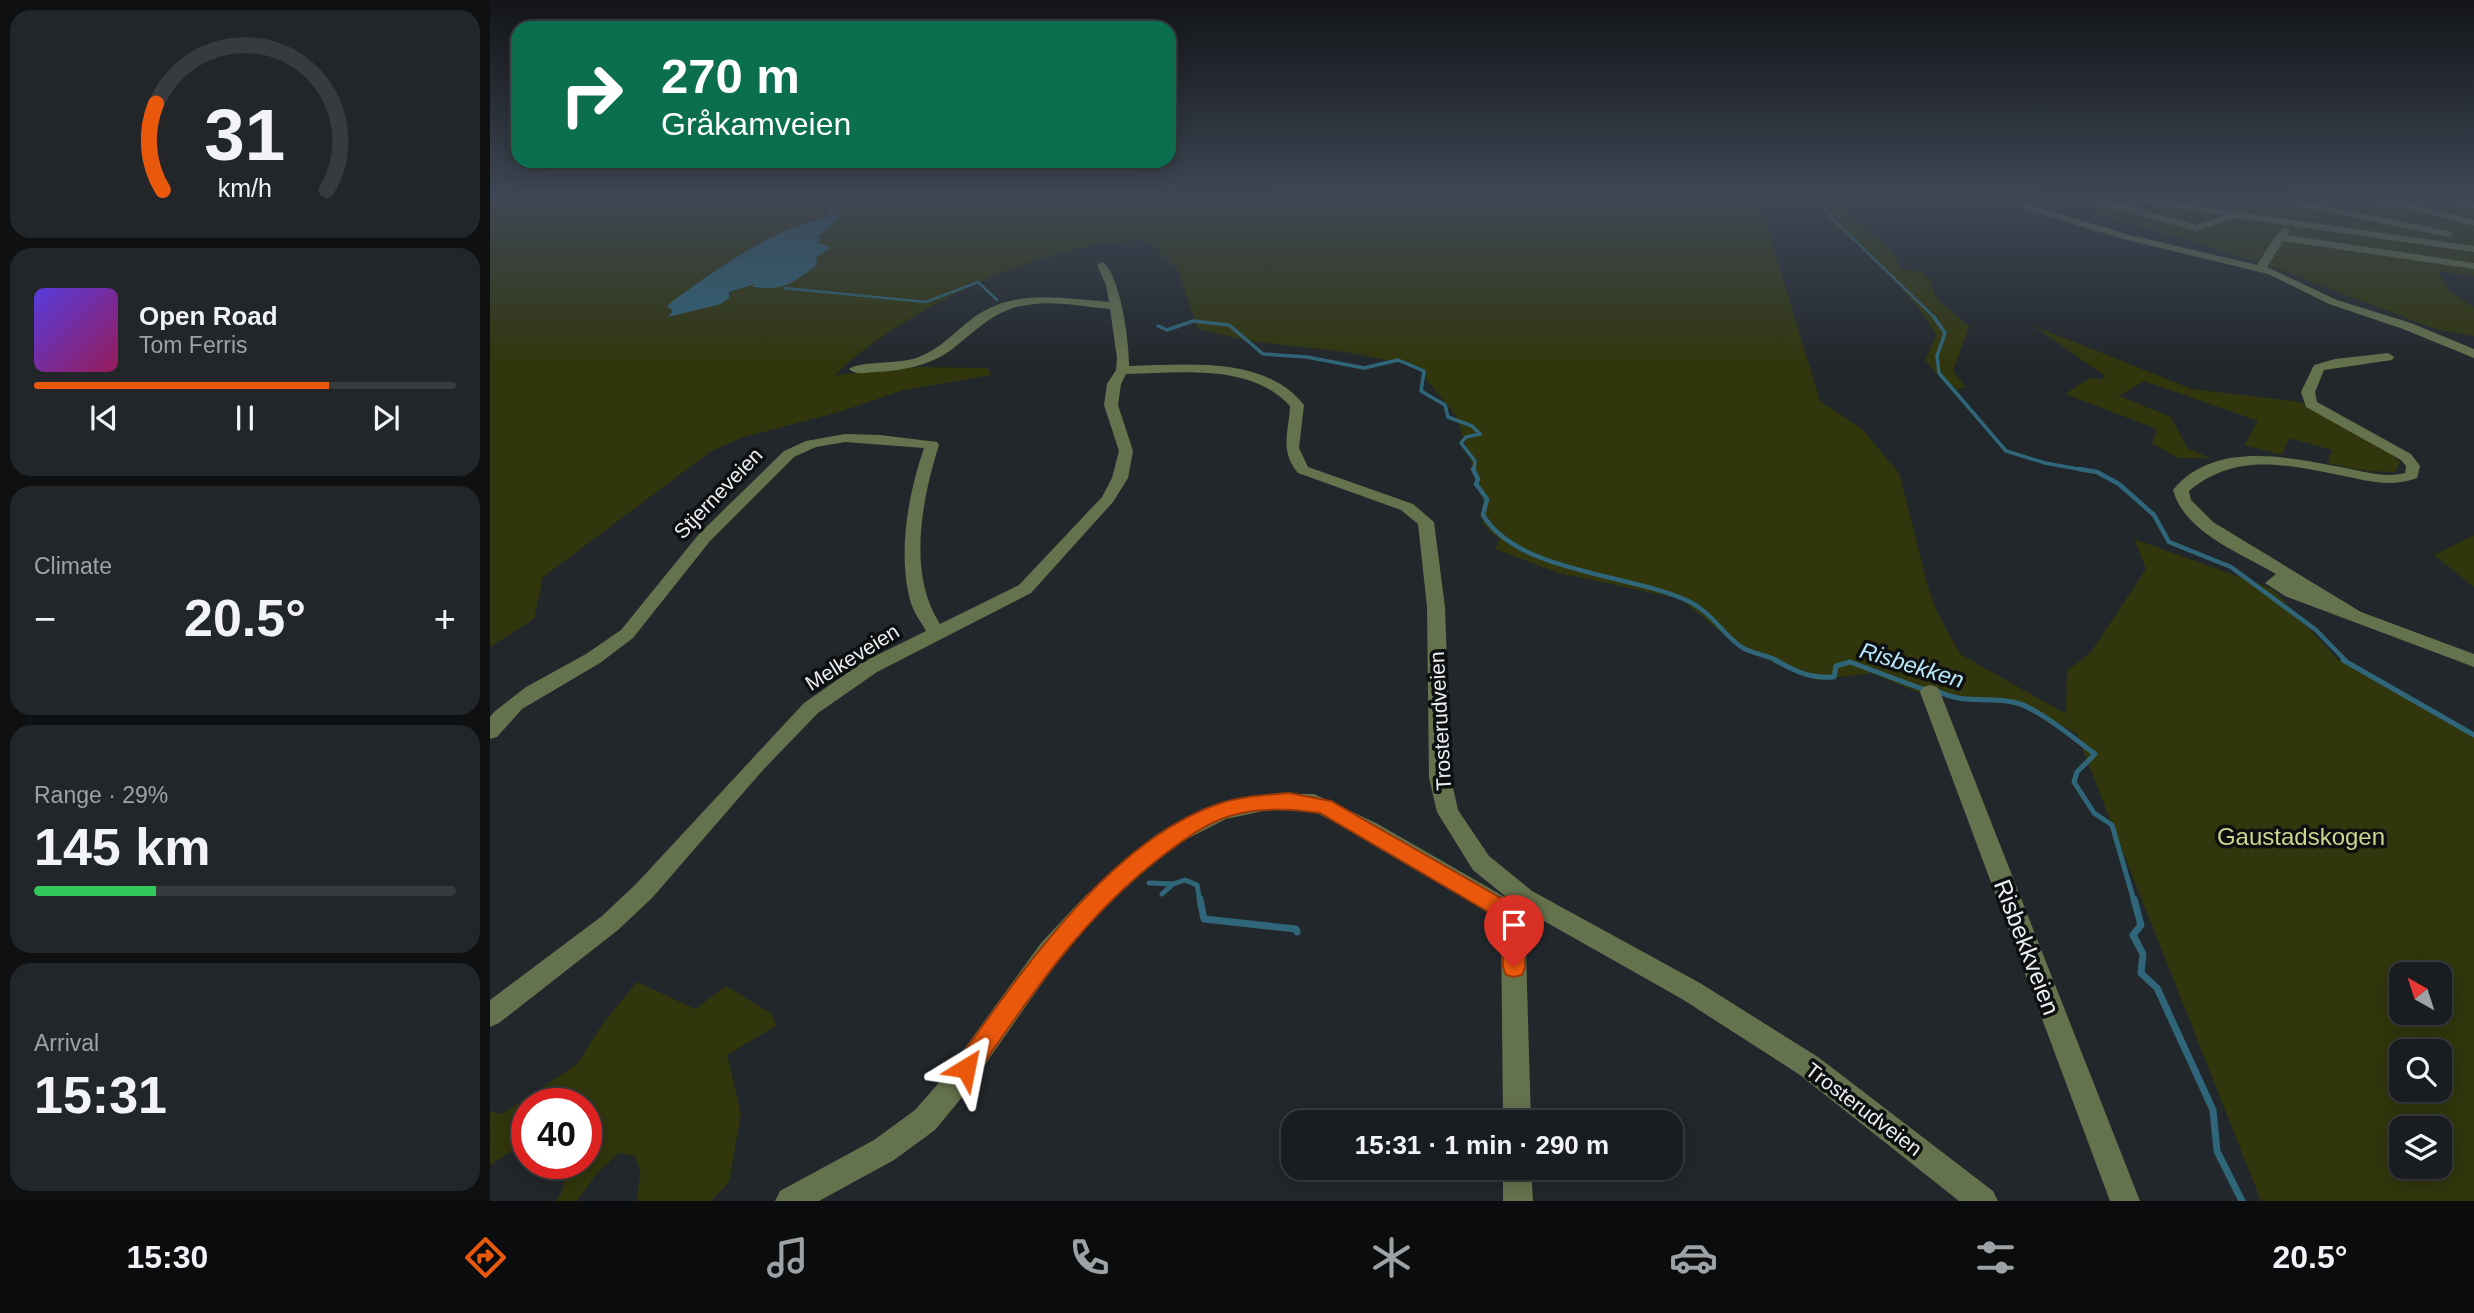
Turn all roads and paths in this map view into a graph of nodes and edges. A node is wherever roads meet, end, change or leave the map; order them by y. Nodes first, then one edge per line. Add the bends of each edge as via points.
1 (2196, 253) edge
2 (2270, 253) edge
3 (2387, 253) edge
4 (1102, 265) dead end
5 (2474, 266) edge
6 (2261, 268) junction
7 (1116, 306) junction
8 (2447, 340) dead end
9 (2474, 340) edge
10 (2474, 354) edge
11 (2388, 357) dead end
12 (855, 369) dead end
13 (1122, 370) junction
14 (936, 633) junction
15 (2474, 661) edge
16 (1930, 692) dead end
17 (490, 732) edge
18 (1519, 907) junction
19 (490, 1015) edge
20 (1517, 1110) edge
21 (1517, 1180) edge
22 (790, 1201) edge
23 (1518, 1201) edge
24 (1983, 1201) edge
25 (2125, 1201) edge

1 - 6 street
2 - 6 street
3 - 5 street
4 - 7 street, Melkeveien
6 - 10 street via 2333,302
7 - 12 street via 1066,298 1023,302 986,314 931,357 889,368
7 - 13 street, Melkeveien
8 - 9 street
11 - 15 street via 2331,362 2319,368 2308,392 2311,404 2412,462 2412,475 2390,479 2240,460 2217,464 2181,490 2185,506 2288,574 2275,586
13 - 14 street, Melkeveien via 1111,405 1126,452 1120,478 1108,499 1025,589
13 - 18 street, Trosterudveien via 1219,372 1275,384 1297,405 1290,448 1295,463 1303,470 1406,507 1426,522 1436,607 1443,797 1466,844
14 - 17 street, Stjerneveien via 920,605 915,564 919,481 932,445 842,437 818,441 795,450 771,469 698,545 628,634 604,653 516,702
14 - 19 street, Melkeveien via 870,667 811,708 644,891 599,932
16 - 25 street, Risbekkveien
18 - 20 street
18 - 22 street via 1324,806 1289,801 1224,810 1165,840 1094,902 1050,951 925,1120 884,1150
18 - 24 street, Trosterudveien via 1691,991 1809,1066
21 - 23 street

